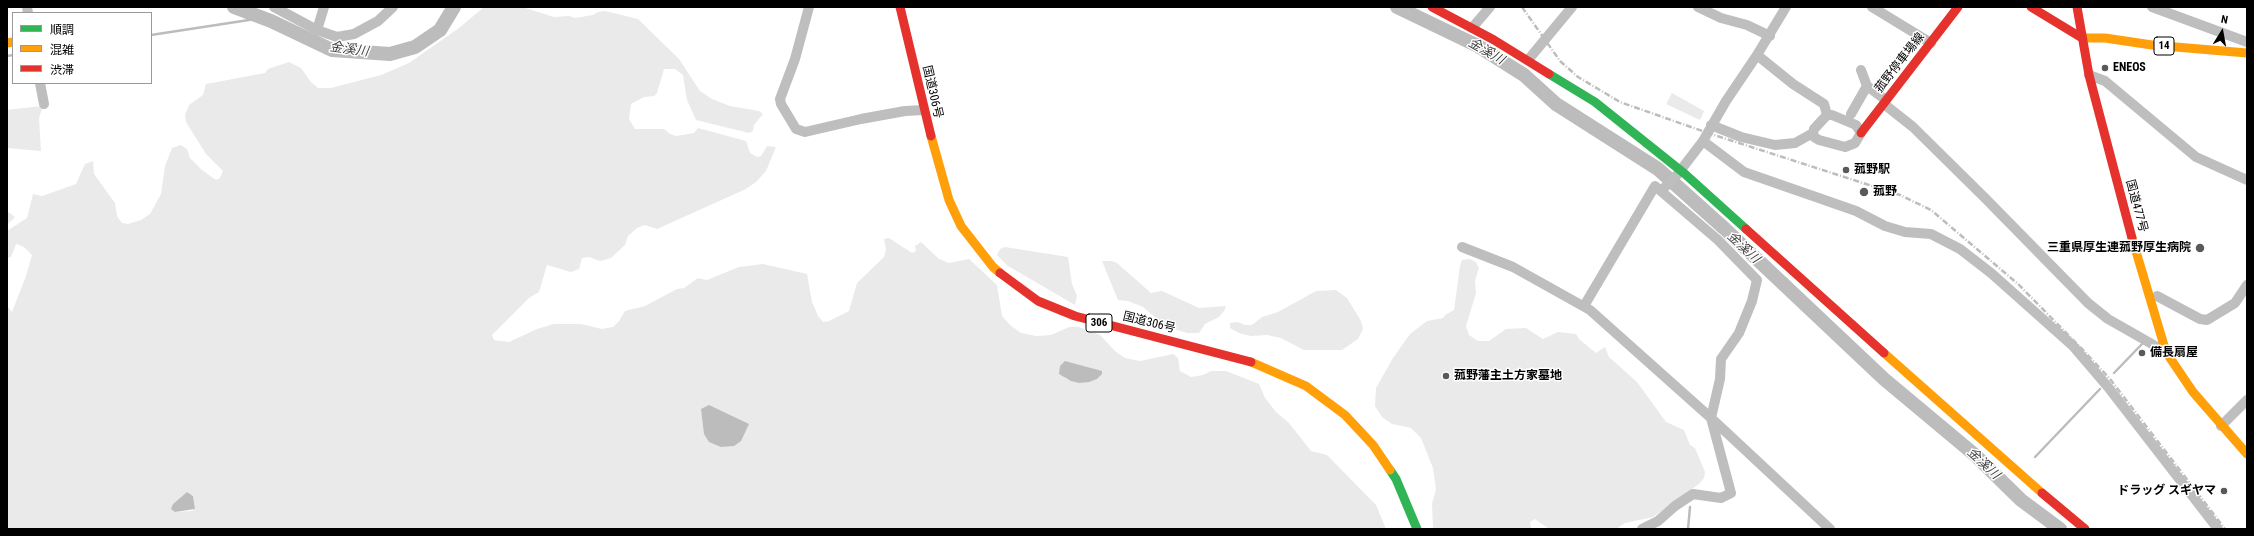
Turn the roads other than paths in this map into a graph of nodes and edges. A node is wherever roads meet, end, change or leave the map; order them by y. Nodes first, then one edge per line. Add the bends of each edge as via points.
1 (274, 7) edge
2 (324, 7) edge
3 (382, 7) edge
4 (393, 7) edge
5 (900, 7) edge
6 (1432, 7) edge
7 (1490, 7) edge
8 (1572, 7) edge
9 (1698, 7) edge
10 (1786, 7) edge
11 (1872, 7) edge
12 (1958, 7) edge
13 (2031, 7) edge
14 (2077, 7) edge
15 (2152, 7) edge
16 (807, 11) edge
17 (378, 21) junction
18 (1472, 28) junction
19 (317, 30) junction
20 (1770, 36) junction
21 (2082, 38) junction
22 (2247, 42) edge
23 (1931, 43) junction
24 (2247, 53) edge
25 (1757, 55) junction
26 (1528, 60) junction
27 (1861, 70) dead end
28 (2089, 75) junction
29 (40, 84) edge
30 (1867, 86) junction
31 (1885, 102) junction
32 (44, 104) dead end
33 (924, 110) junction
34 (1851, 114) dead end
35 (1827, 115) junction
36 (1711, 125) junction
37 (1813, 133) junction
38 (1861, 133) junction
39 (1703, 141) junction
40 (1680, 172) junction
41 (2247, 180) edge
42 (1663, 189) junction
43 (1462, 247) dead end
44 (2247, 285) edge
45 (2157, 296) dead end
46 (1584, 306) junction
47 (2166, 352) junction
48 (2247, 400) edge
49 (1711, 418) junction
50 (2221, 426) junction
51 (2247, 454) edge
52 (1417, 529) edge
53 (1642, 529) edge
54 (1830, 529) edge
55 (2085, 529) edge
56 (2218, 529) edge

1 - 19 street
2 - 19 street
3 - 17 street
4 - 17 street
5 - 33 main road, 国道306号 / 306
6 - 18 main road
7 - 18 street
8 - 26 street
9 - 20 street
10 - 20 street
11 - 23 street
12 - 23 main road, 菰野停車場線
13 - 21 main road
14 - 21 main road, 国道477号
15 - 22 street
16 - 33 street via 795,59 780,99 796,129 805,132 861,119
17 - 19 street via 354,34 337,37
18 - 26 main road
20 - 25 street
21 - 24 main road, 14 via 2105,38 2152,45
21 - 28 main road, 国道477号
23 - 31 main road, 菰野停車場線
25 - 35 street via 1793,84 1824,104
25 - 36 street
26 - 40 main road via 1595,102
27 - 30 street
28 - 41 street via 2106,81 2196,157
28 - 47 main road, 国道477号 via 2119,192
29 - 32 street
30 - 31 street
30 - 34 street
31 - 38 main road, 菰野停車場線
31 - 47 street via 2088,304 2108,319
33 - 52 main road, 国道306号 / 306 via 938,167 954,213 976,248 1005,278 1038,301 1075,316 1239,358 1306,386 1345,415 1373,444 1396,479
35 - 37 street
35 - 38 street via 1856,125
36 - 37 street via 1741,137 1780,145 1795,143
36 - 39 street
37 - 38 street via 1819,140 1845,147 1855,143
39 - 40 street
39 - 56 street via 1744,172 1856,211 1885,226 1905,232 1932,234 1960,249 2073,346
40 - 42 street
40 - 55 main road via 2008,465
42 - 46 street via 1655,186
42 - 49 street via 1757,280 1739,333 1721,359 1720,378
43 - 46 street via 1513,267
44 - 45 street via 2235,303 2207,320 2200,319
46 - 49 street
47 - 50 main road, 国道477号 via 2180,375
48 - 50 street
49 - 53 street via 1731,493 1721,498 1693,494 1658,521
49 - 54 street
50 - 51 main road, 国道477号

